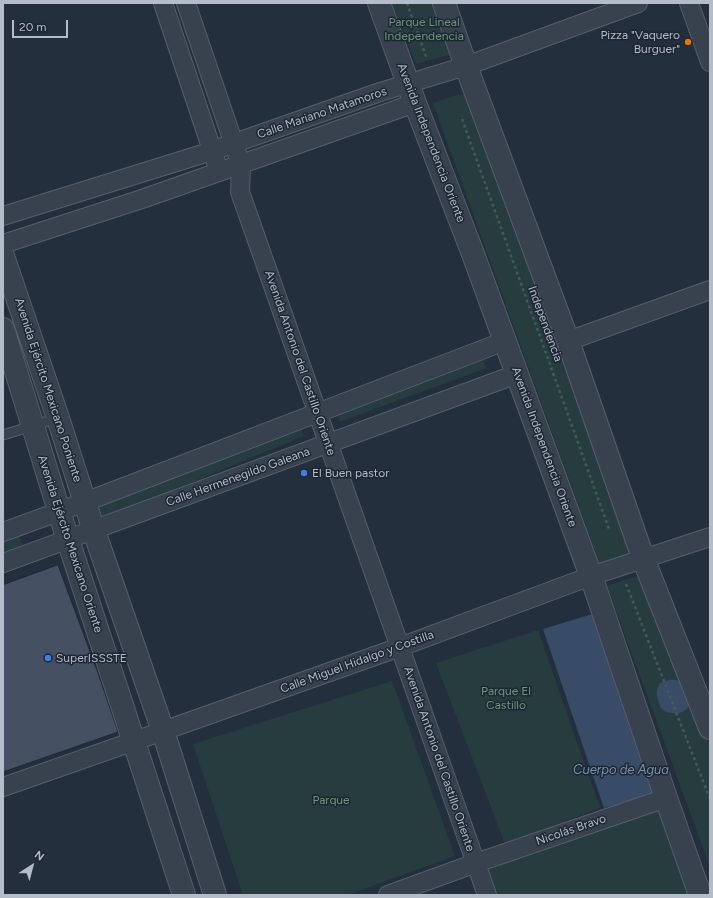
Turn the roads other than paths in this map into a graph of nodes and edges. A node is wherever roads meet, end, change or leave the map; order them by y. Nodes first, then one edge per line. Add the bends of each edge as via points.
1 (165, 3) edge
2 (186, 3) edge
3 (379, 3) edge
4 (444, 3) edge
5 (638, 3) edge
6 (689, 3) edge
7 (710, 62) edge
8 (466, 66) junction
9 (408, 83) junction
10 (415, 103) junction
11 (234, 143) junction
12 (212, 151) junction
13 (241, 165) junction
14 (220, 173) junction
15 (240, 192) junction
16 (3, 216) edge
17 (3, 244) edge
18 (3, 256) edge
19 (710, 290) edge
20 (30, 333) junction
21 (5, 334) edge
22 (505, 341) junction
23 (568, 341) junction
24 (518, 374) junction
25 (318, 413) junction
26 (58, 418) junction
27 (33, 426) junction
28 (3, 435) edge
29 (328, 444) junction
30 (85, 502) junction
31 (59, 511) junction
32 (94, 531) junction
33 (3, 532) edge
34 (710, 537) edge
35 (68, 540) junction
36 (643, 558) junction
37 (3, 564) edge
38 (591, 576) junction
39 (400, 647) junction
40 (710, 728) edge
41 (163, 732) junction
42 (134, 742) junction
43 (3, 788) edge
44 (666, 798) junction
45 (476, 863) junction
46 (184, 895) edge
47 (215, 895) edge
48 (388, 895) edge
49 (487, 895) edge
50 (700, 895) edge

1 - 12 street, Avenida Antonio del Castillo Oriente
2 - 11 street, Avenida Antonio del Castillo Oriente
3 - 9 street, Avenida Independencia Oriente
4 - 8 street
5 - 8 street, Calle Mariano Matamoros
6 - 7 street
8 - 9 street, Calle Mariano Matamoros
8 - 23 street
9 - 10 street, Avenida Independencia Oriente
9 - 11 street, Calle Mariano Matamoros
10 - 13 street, Calle Mariano Matamoros
10 - 22 street, Avenida Independencia Oriente
11 - 12 street, Calle Mariano Matamoros
11 - 13 street, Avenida Antonio del Castillo Oriente
12 - 14 street, Avenida Antonio del Castillo Oriente
12 - 16 street, Calle Mariano Matamoros
13 - 14 street, Calle Mariano Matamoros
13 - 15 street, Avenida Antonio del Castillo Oriente
14 - 15 street, Avenida Antonio del Castillo Oriente
14 - 17 street, Calle Mariano Matamoros
15 - 25 street, Avenida Antonio del Castillo Oriente
18 - 20 street, Avenida Ejército Mexicano Poniente
19 - 23 street
20 - 21 street
20 - 26 street, Avenida Ejército Mexicano Poniente
21 - 27 street, Avenida Ejército Mexicano Oriente
22 - 24 street, Avenida Independencia Oriente
22 - 25 street
23 - 36 street
24 - 29 street, Calle Hermenegildo Galeana
24 - 38 street, Avenida Independencia Oriente
25 - 29 street, Avenida Antonio del Castillo Oriente
25 - 30 street
26 - 27 lane
26 - 30 street, Avenida Ejército Mexicano Poniente
27 - 28 lane
27 - 31 street, Avenida Ejército Mexicano Oriente
29 - 32 street, Calle Hermenegildo Galeana
29 - 39 street, Avenida Antonio del Castillo Oriente
30 - 31 street
30 - 32 street
31 - 33 street
31 - 35 street, Avenida Ejército Mexicano Oriente
32 - 35 street, Calle Hermenegildo Galeana
32 - 41 street
34 - 36 street, Calle Miguel Hidalgo y Costilla
35 - 37 street, Calle Hermenegildo Galeana
35 - 42 street, Avenida Ejército Mexicano Oriente
36 - 38 street, Calle Miguel Hidalgo y Costilla
36 - 40 street
38 - 39 street, Calle Miguel Hidalgo y Costilla
38 - 44 street, Avenida Independencia Oriente
39 - 41 street, Calle Miguel Hidalgo y Costilla
39 - 45 street, Avenida Antonio del Castillo Oriente
41 - 42 street, Calle Miguel Hidalgo y Costilla
41 - 47 street
42 - 43 street, Calle Miguel Hidalgo y Costilla
42 - 46 street, Avenida Ejército Mexicano Oriente
44 - 45 street, Nicolás Bravo
44 - 50 street, Avenida Independencia Oriente
45 - 48 street, Nicolás Bravo
45 - 49 street, Avenida Antonio del Castillo Oriente

